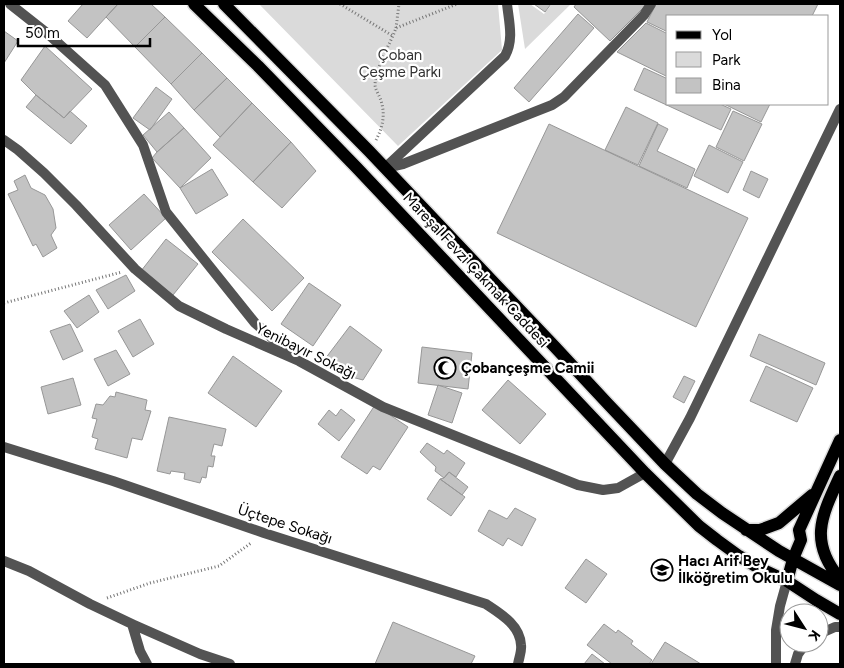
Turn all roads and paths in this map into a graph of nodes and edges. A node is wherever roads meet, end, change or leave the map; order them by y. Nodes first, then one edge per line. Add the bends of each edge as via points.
1 (10, 4) edge
2 (194, 4) edge
3 (224, 4) edge
4 (340, 4) edge
5 (399, 4) edge
6 (457, 4) edge
7 (507, 4) edge
8 (651, 4) edge
9 (396, 28) junction
10 (393, 36) junction
11 (840, 110) edge
12 (4, 140) edge
13 (369, 151) junction
14 (386, 168) junction
15 (135, 269) junction
16 (4, 304) edge
17 (299, 361) junction
18 (840, 440) edge
19 (4, 447) edge
20 (665, 464) junction
21 (645, 473) junction
22 (840, 476) edge
23 (816, 492) junction
24 (746, 530) junction
25 (264, 533) junction
26 (793, 559) junction
27 (4, 561) edge
28 (840, 579) edge
29 (787, 581) junction
30 (840, 585) edge
31 (90, 604) junction
32 (840, 614) edge
33 (132, 624) junction
34 (147, 664) edge
35 (230, 664) edge
36 (518, 664) edge
37 (776, 664) edge

1 - 17 street via 105,85 143,145 166,212 255,323
2 - 21 main road, Mareşal Fevzi Çakmak Caddesi via 363,174
3 - 13 main road, Mareşal Fevzi Çakmak Caddesi
4 - 10 path
5 - 9 path
6 - 9 path
7 - 14 street via 510,34 505,56
8 - 14 street via 564,97 552,105
9 - 10 path
10 - 13 path via 377,73 375,87 384,115 383,127
11 - 20 street
12 - 15 street, Yenibayır Sokağı via 44,173
13 - 14 main road, Mareşal Fevzi Çakmak Caddesi
14 - 20 main road, Mareşal Fevzi Çakmak Caddesi
15 - 16 path
15 - 17 street, Yenibayır Sokağı via 179,306
17 - 21 street, Yenibayır Sokağı via 383,407 578,485 603,490 618,488
18 - 23 main road
19 - 25 street, Üçtepe Sokağı
20 - 24 main road, Mareşal Fevzi Çakmak Caddesi via 697,494
21 - 29 main road, Mareşal Fevzi Çakmak Caddesi via 717,540 759,568
22 - 28 main road via 827,503 820,529 825,555
23 - 24 main road via 779,523 760,530
23 - 26 main road via 799,530 801,540
24 - 26 main road, Mareşal Fevzi Çakmak Caddesi
25 - 31 path via 219,566 150,583
25 - 36 street, Üçtepe Sokağı via 486,604 516,629 522,645
26 - 29 main road
26 - 30 main road, Mareşal Fevzi Çakmak Caddesi
27 - 31 street
29 - 32 main road, Mareşal Fevzi Çakmak Caddesi
29 - 37 street via 776,630
31 - 33 street
33 - 34 street
33 - 35 street

